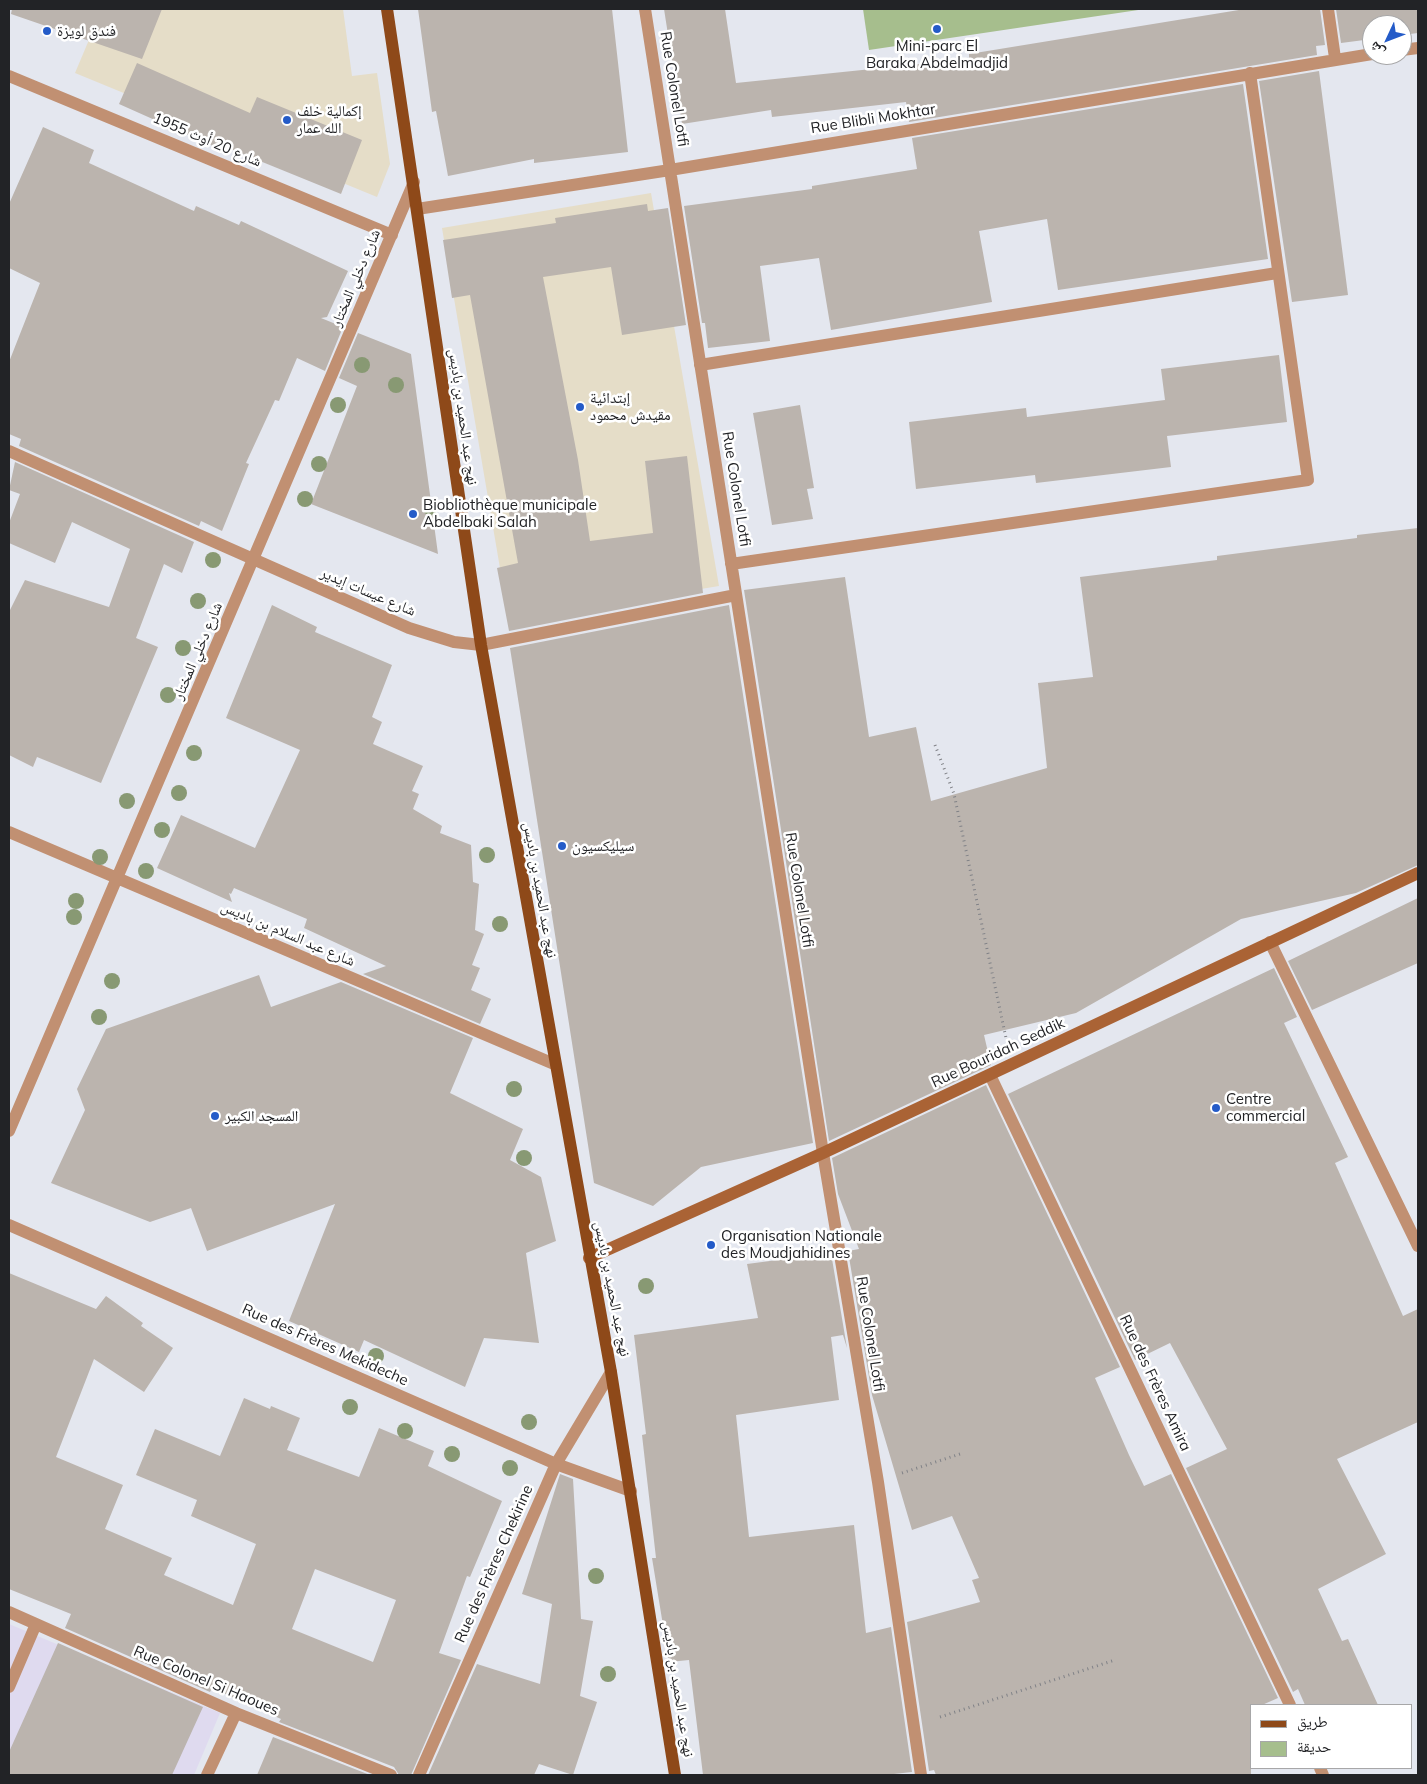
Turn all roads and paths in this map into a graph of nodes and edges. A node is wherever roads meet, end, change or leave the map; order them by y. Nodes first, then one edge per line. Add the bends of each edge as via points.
1 (387, 9) edge
2 (645, 9) edge
3 (1328, 9) edge
4 (1362, 55) edge
5 (1335, 58) junction
6 (1250, 73) junction
7 (9, 76) edge
8 (670, 170) junction
9 (414, 182) junction
10 (416, 209) junction
11 (392, 235) junction
12 (1277, 273) junction
13 (700, 365) junction
14 (9, 451) edge
15 (254, 560) junction
16 (731, 564) junction
17 (736, 595) junction
18 (480, 645) junction
19 (935, 745) dead end
20 (9, 832) edge
21 (1418, 873) edge
22 (118, 879) junction
23 (1270, 942) junction
24 (554, 1064) junction
25 (1012, 1064) junction
26 (990, 1074) junction
27 (9, 1131) edge
28 (823, 1153) junction
29 (9, 1225) edge
30 (1418, 1246) edge
31 (590, 1258) junction
32 (611, 1372) junction
33 (960, 1454) dead end
34 (556, 1464) junction
35 (878, 1482) junction
36 (631, 1491) junction
37 (9, 1612) edge
38 (36, 1624) junction
39 (1115, 1660) dead end
40 (9, 1687) edge
41 (1290, 1704) edge
42 (236, 1713) junction
43 (913, 1725) junction
44 (207, 1775) edge
45 (391, 1775) edge
46 (419, 1775) edge
47 (675, 1775) edge
48 (921, 1775) edge

1 - 9 main road, نهج عبد الحميد بن باديس
2 - 8 street, Rue Colonel Lotfi
3 - 5 street
4 - 5 street, Rue Blibli Mokhtar
5 - 6 street, Rue Blibli Mokhtar
6 - 8 street, Rue Blibli Mokhtar
6 - 12 street
7 - 11 street, شارع 20 أوث 1955
8 - 10 street, Rue Blibli Mokhtar
8 - 13 street, Rue Colonel Lotfi
9 - 10 main road, نهج عبد الحميد بن باديس
9 - 11 street, شارع دخلي المختار
10 - 18 main road, نهج عبد الحميد بن باديس
11 - 15 street, شارع دخلي المختار
12 - 13 street
12 - 16 street via 1308,480
13 - 16 street, Rue Colonel Lotfi
14 - 15 street, شارع عيسات إيدير
15 - 18 street, شارع عيسات إيدير via 431,636
15 - 22 street, شارع دخلي المختار
16 - 17 street, Rue Colonel Lotfi
17 - 18 street, شارع عيسات إيدير
17 - 28 street, Rue Colonel Lotfi
18 - 24 main road, نهج عبد الحميد بن باديس
19 - 25 path via 954,794
20 - 22 street, شارع عبد السلام بن باديس
21 - 23 main road, Rue Bouridah Seddik
22 - 24 street, شارع عبد السلام بن باديس
22 - 27 street, شارع دخلي المختار
23 - 25 main road, Rue Bouridah Seddik
23 - 30 street
24 - 31 main road, نهج عبد الحميد بن باديس
25 - 26 main road, Rue Bouridah Seddik
26 - 28 main road, Rue Bouridah Seddik
26 - 41 street, Rue des Frères Amira
28 - 31 main road, Rue Bouridah Seddik
28 - 35 street, Rue Colonel Lotfi
29 - 34 street, Rue des Frères Mekideche
31 - 32 main road, نهج عبد الحميد بن باديس
32 - 34 street, Rue des Frères Chekirine
32 - 36 main road, نهج عبد الحميد بن باديس
33 - 35 path
34 - 36 street, Rue des Frères Mekideche
34 - 46 street, Rue des Frères Chekirine
35 - 43 street, Rue Colonel Lotfi
36 - 47 main road, نهج عبد الحميد بن باديس
37 - 38 street, Rue Colonel Si Haoues
38 - 40 street
38 - 42 street, Rue Colonel Si Haoues
39 - 43 path
42 - 44 street
42 - 45 street, Rue Colonel Si Haoues
43 - 48 street, Rue Colonel Lotfi

